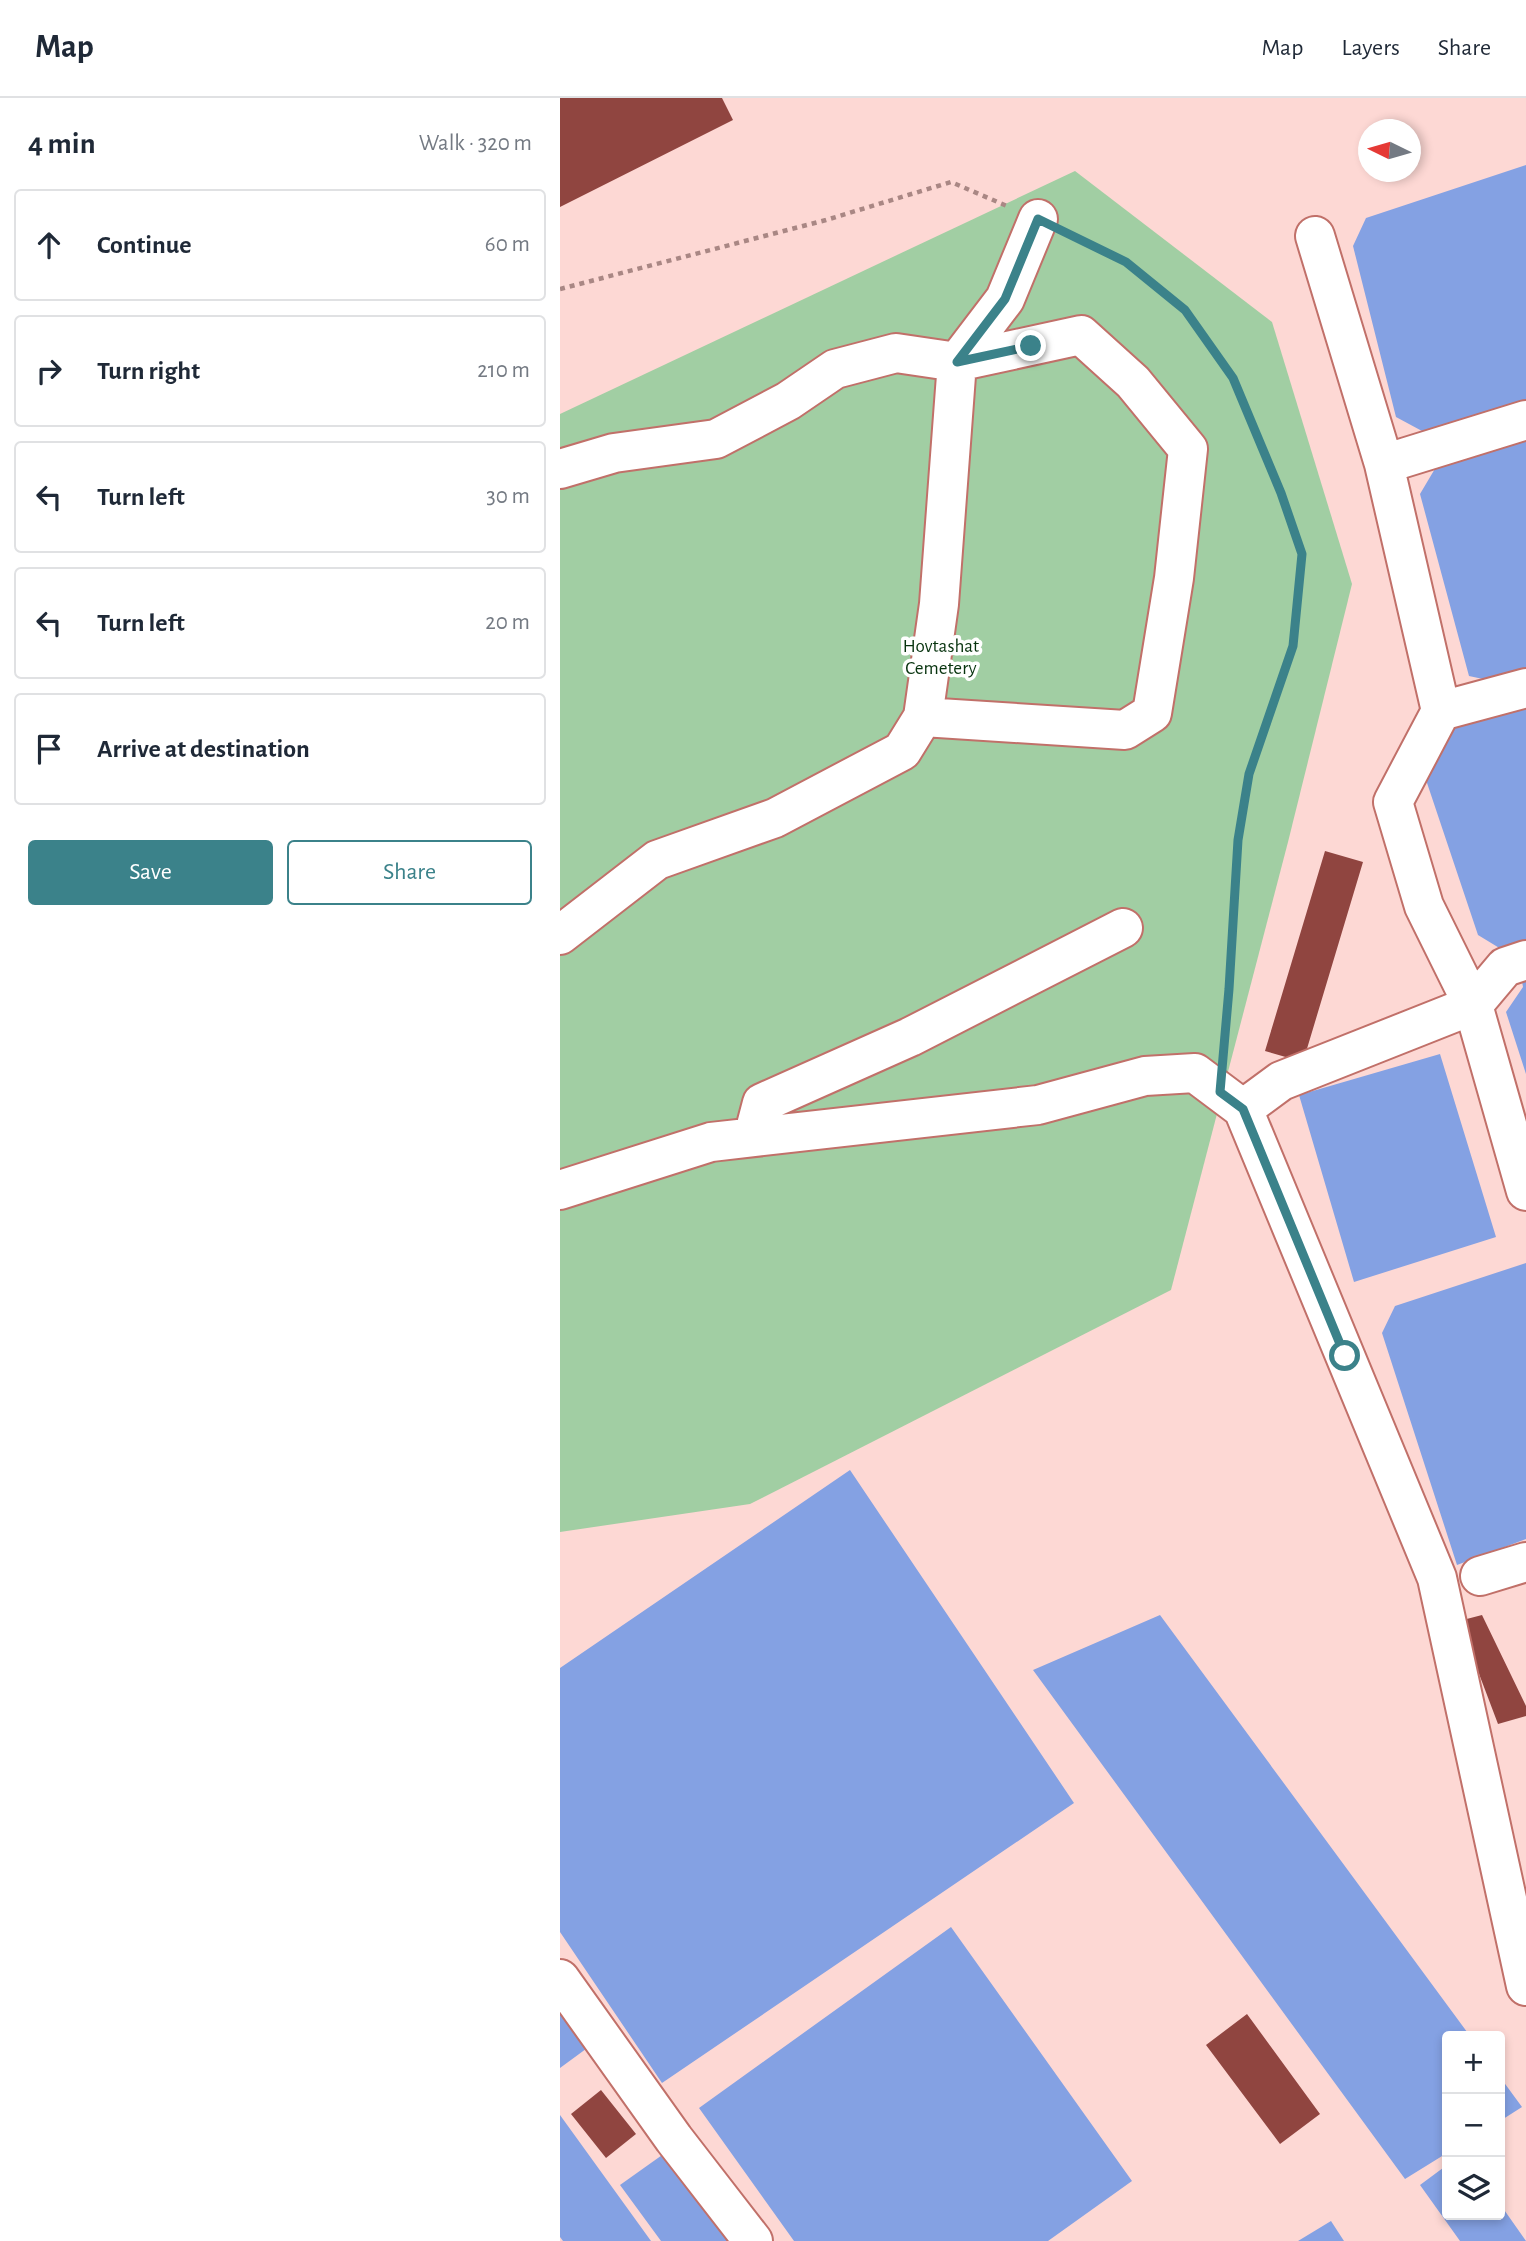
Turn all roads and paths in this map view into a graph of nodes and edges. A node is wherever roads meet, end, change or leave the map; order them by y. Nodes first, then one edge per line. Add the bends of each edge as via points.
1 (1038, 219) junction
2 (1315, 236) dead end
3 (560, 289) edge
4 (957, 362) junction
5 (1526, 420) edge
6 (1384, 464) junction
7 (560, 469) edge
8 (1526, 688) edge
9 (1441, 711) junction
10 (923, 717) junction
11 (1123, 928) dead end
12 (560, 935) edge
13 (1526, 960) edge
14 (1473, 1005) junction
15 (1231, 1100) junction
16 (753, 1137) junction
17 (560, 1190) edge
18 (1526, 1191) edge
19 (1526, 1562) edge
20 (1480, 1576) dead end
21 (560, 1979) edge
22 (1526, 1986) edge
23 (753, 2241) edge

1 - 3 path via 951,182 826,220
1 - 4 lane via 1005,299
1 - 15 path via 1126,262 1185,310 1233,378 1302,554 1293,646 1249,774 1238,840 1229,989
2 - 6 lane
4 - 7 lane via 896,353 835,369 788,401 716,439 614,453
4 - 10 lane via 939,604
4 - 10 lane via 1081,335 1133,382 1188,449 1174,578 1152,713 1125,730
5 - 6 lane
6 - 9 lane
8 - 9 lane
9 - 14 lane via 1393,802 1424,906
10 - 12 lane via 902,751 775,818 657,860
11 - 16 lane via 910,1037 762,1103
13 - 14 lane via 1506,967
14 - 15 lane
14 - 18 lane
15 - 16 lane via 1195,1073 1145,1076 1038,1105
15 - 22 lane via 1437,1578
16 - 17 lane via 710,1142
19 - 20 lane
21 - 23 lane

